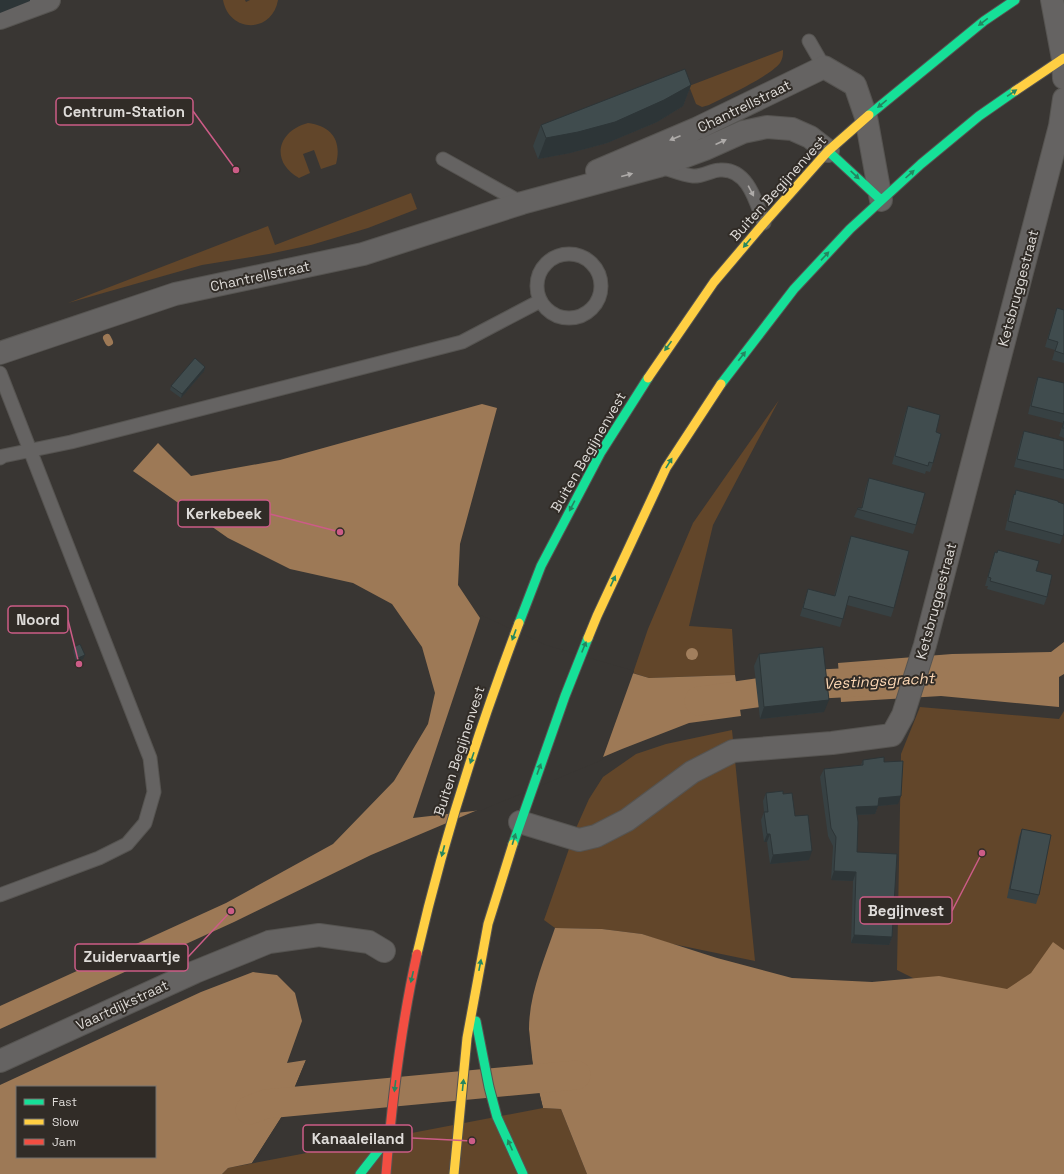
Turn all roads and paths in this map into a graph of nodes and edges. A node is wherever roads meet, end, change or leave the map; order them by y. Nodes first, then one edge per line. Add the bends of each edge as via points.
1 (49, 0) edge
2 (1015, 0) edge
3 (1052, 0) edge
4 (0, 18) edge
5 (809, 41) dead end
6 (1064, 65) edge
7 (824, 67) junction
8 (1064, 99) edge
9 (866, 117) junction
10 (828, 151) junction
11 (443, 159) dead end
12 (659, 166) junction
13 (881, 200) junction
14 (522, 202) junction
15 (764, 223) junction
16 (540, 301) junction
17 (0, 353) edge
18 (0, 373) edge
19 (31, 451) junction
20 (0, 458) edge
21 (523, 814) junction
22 (0, 895) edge
23 (384, 951) dead end
24 (473, 1003) junction
25 (0, 1061) edge
26 (389, 1137) junction
27 (360, 1174) edge
28 (386, 1174) edge
29 (454, 1174) edge
30 (523, 1174) edge

1 - 4 street
2 -> 9 main road, Buiten Begijnenvest via 984,21
3 - 6 street
5 - 7 lane
13 -> 6 main road via 979,116
7 - 9 street via 855,85
7 -> 14 street, Chantrellstraat via 698,128
8 - 21 street, Ketsbruggestraat via 1060,126 925,645 903,715 892,734 832,743 733,751 692,772 627,820 596,836 579,840 556,834
9 - 10 main road, Buiten Begijnenvest
9 - 13 street
12 -> 10 street, Chantrellstraat via 743,132 767,127 792,129 810,137
10 -> 13 main road
10 - 15 main road, Buiten Begijnenvest
11 - 14 lane
14 -> 12 street, Chantrellstraat
12 -> 15 lane via 695,177 720,170 732,171 744,178
21 -> 13 main road via 597,616 666,468 725,377 794,289
14 - 17 street, Chantrellstraat via 362,254 175,294
15 -> 26 main road, Buiten Begijnenvest via 714,282 656,363 601,452 540,566 453,814 427,910 408,994
16 - 16 lane via 548,311 559,317 571,319 584,316 594,308 600,297 602,284 599,272 591,262 580,256 567,254 555,257 545,265 539,276 537,288
16 - 19 lane via 462,342
18 - 19 lane
19 - 20 lane
19 - 22 lane via 150,758 154,792 145,823 127,844 99,858
24 -> 21 main road via 488,924
23 - 25 street, Vaartdijkstraat via 369,942 319,935 269,942 195,972
29 -> 24 main road via 467,1038
30 -> 24 main road via 497,1117
26 - 27 main road
26 - 28 main road, Buiten Begijnenvest

